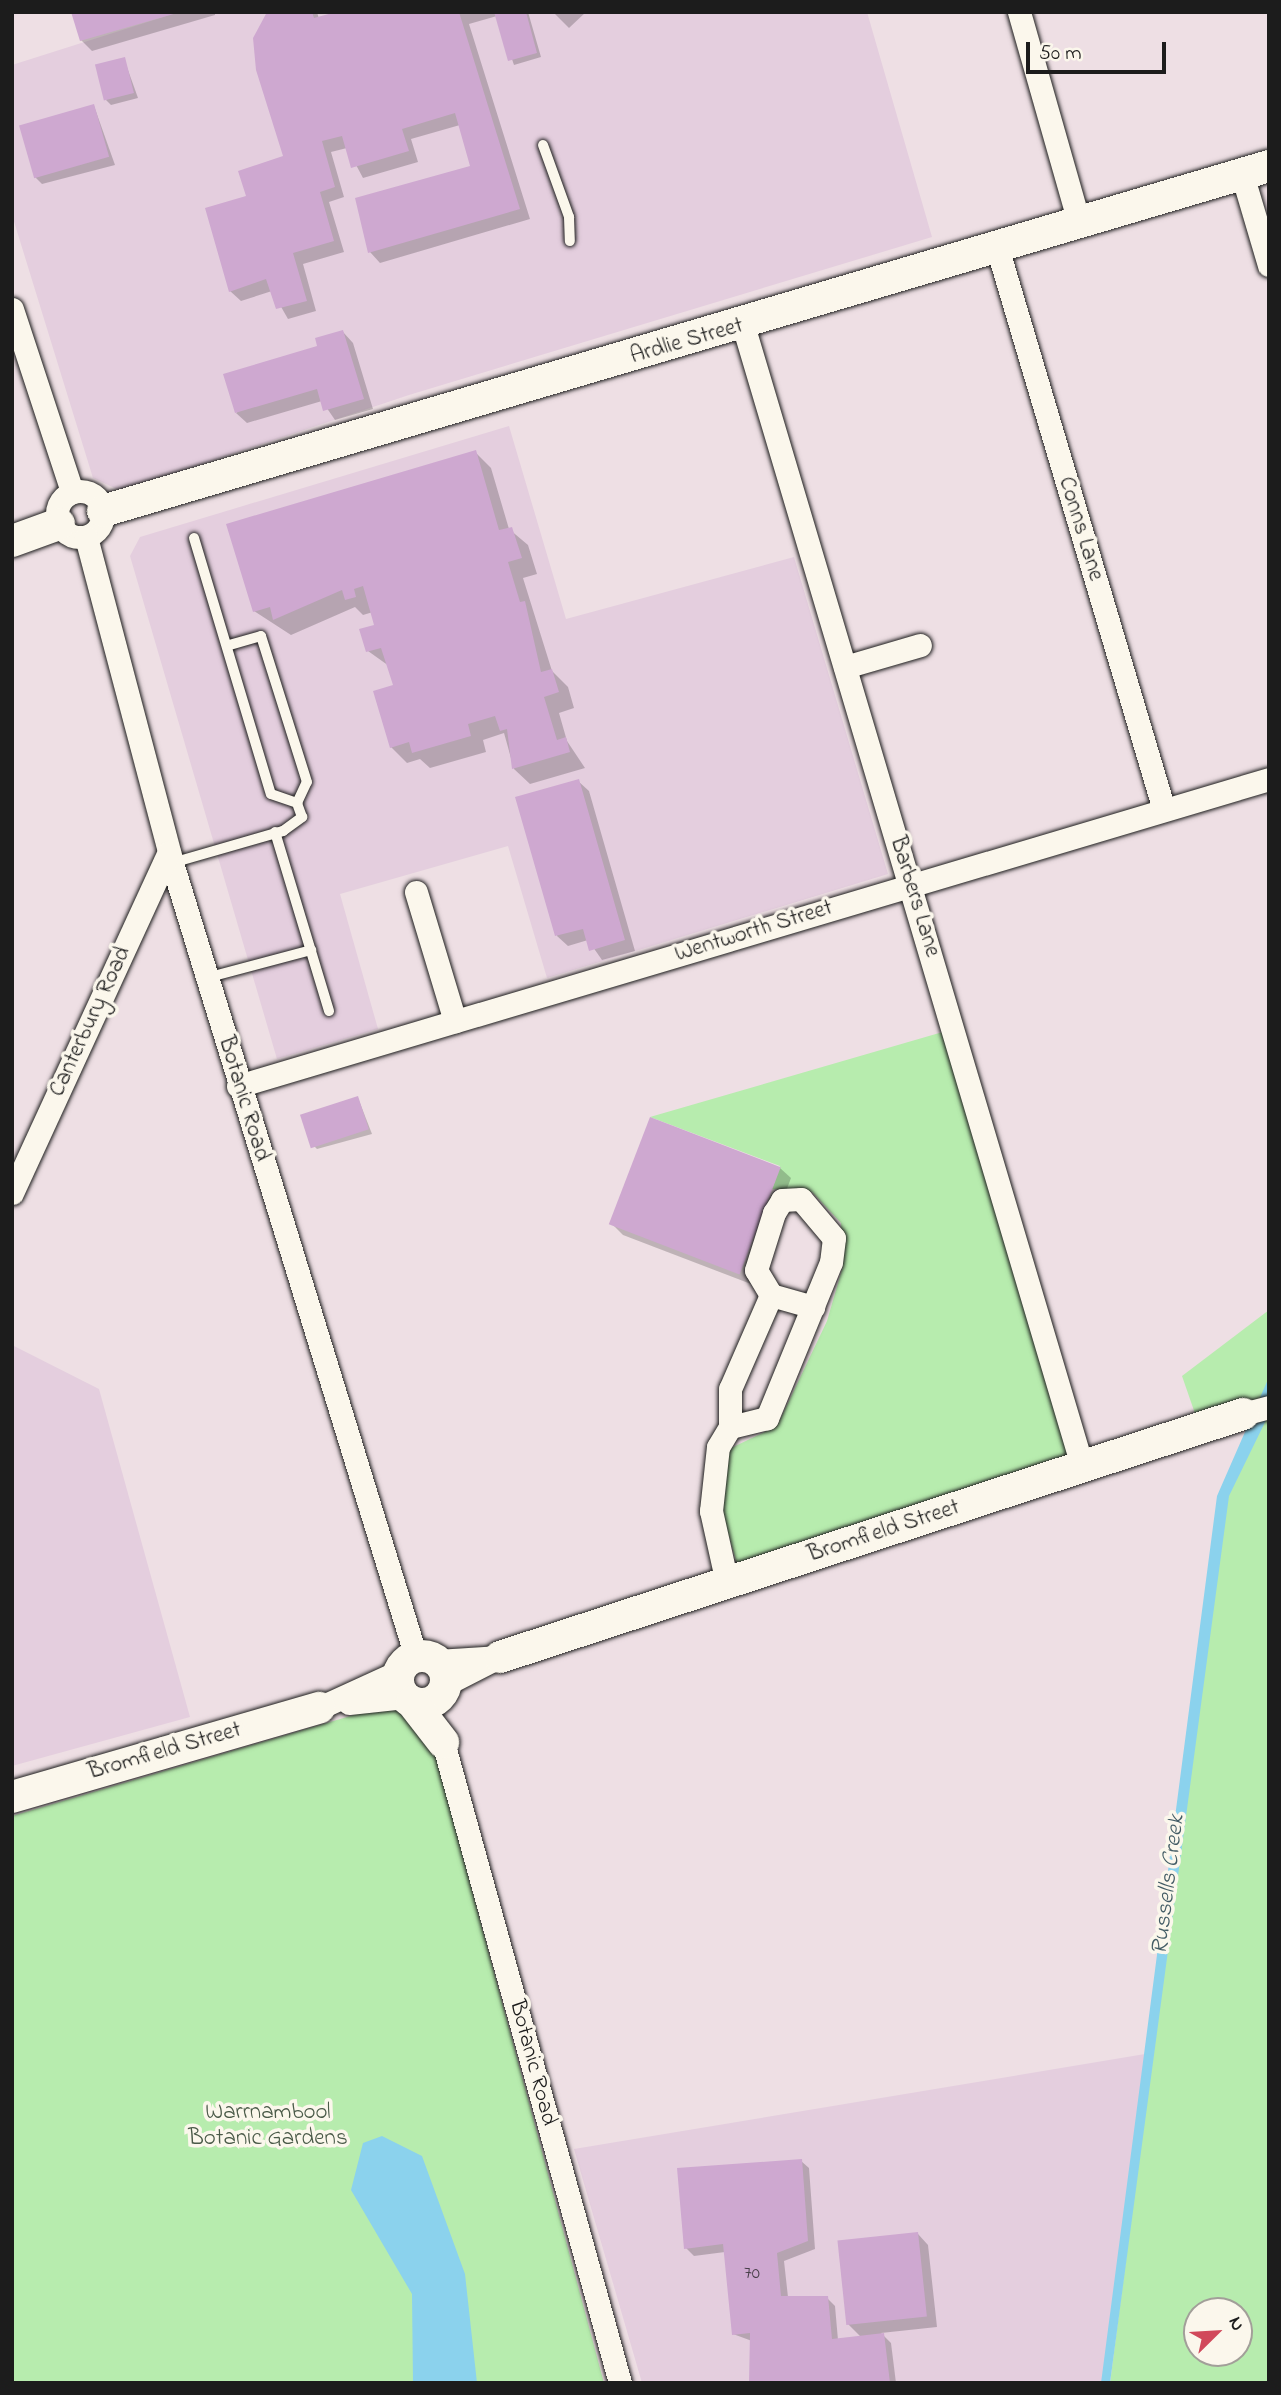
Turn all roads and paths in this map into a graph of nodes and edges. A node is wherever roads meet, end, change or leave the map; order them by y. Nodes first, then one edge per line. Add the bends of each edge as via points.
1 (1019, 12) edge
2 (543, 145) dead end
3 (1255, 170) edge
4 (1079, 222) junction
5 (570, 241) dead end
6 (997, 247) junction
7 (1269, 265) edge
8 (12, 309) edge
9 (743, 325) junction
10 (72, 492) junction
11 (83, 524) junction
12 (194, 538) dead end
13 (12, 541) edge
14 (920, 645) dead end
15 (227, 646) junction
16 (845, 667) junction
17 (1269, 779) edge
18 (297, 803) junction
19 (1164, 810) junction
20 (275, 832) junction
21 (171, 858) junction
22 (910, 886) junction
23 (416, 892) dead end
24 (311, 950) junction
25 (206, 978) junction
26 (329, 1010) dead end
27 (455, 1021) junction
28 (238, 1086) junction
29 (12, 1193) edge
30 (771, 1295) junction
31 (813, 1307) junction
32 (1256, 1410) edge
33 (730, 1427) junction
34 (1083, 1469) junction
35 (727, 1583) junction
36 (500, 1657) joint
37 (422, 1681) junction
38 (318, 1708) joint
39 (443, 1742) joint
40 (12, 1797) edge
41 (620, 2383) edge

1 - 4 street
2 - 5 lane via 569,217
3 - 4 street, Ardlie Street
3 - 7 street
4 - 6 street, Ardlie Street
6 - 9 street, Ardlie Street
6 - 19 street, Conns Lane
8 - 10 street
9 - 11 street, Ardlie Street
9 - 16 street, Barbers Lane
10 - 11 street via 92,494
10 - 11 street via 57,509
11 - 13 street, Ardlie Street
11 - 21 street, Botanic Road
12 - 15 lane
14 - 16 street
15 - 18 lane via 271,794
15 - 18 lane via 261,636 307,782
16 - 22 street, Barbers Lane
17 - 19 street, Wentworth Street
18 - 20 lane via 302,817
19 - 22 street, Wentworth Street
20 - 21 lane
20 - 24 lane
21 - 25 street, Botanic Road
21 - 29 street, Canterbury Road
22 - 27 street, Wentworth Street
22 - 34 street, Barbers Lane
23 - 27 street
24 - 25 lane
24 - 26 lane
25 - 28 street, Botanic Road
27 - 28 street, Wentworth Street
28 - 37 street, Botanic Road
30 - 31 street
30 - 31 street via 756,1270 765,1241 782,1200 801,1199 834,1238
30 - 33 street via 730,1390
31 - 33 street via 767,1418
32 - 34 street, Bromfield Street
33 - 35 street via 718,1447 711,1511
34 - 35 street, Bromfield Street
35 - 36 street, Bromfield Street
36 - 37 street, Bromfield Street
37 - 38 street, Bromfield Street
37 - 39 street, Botanic Road
38 - 40 street, Bromfield Street
39 - 41 street, Botanic Road

